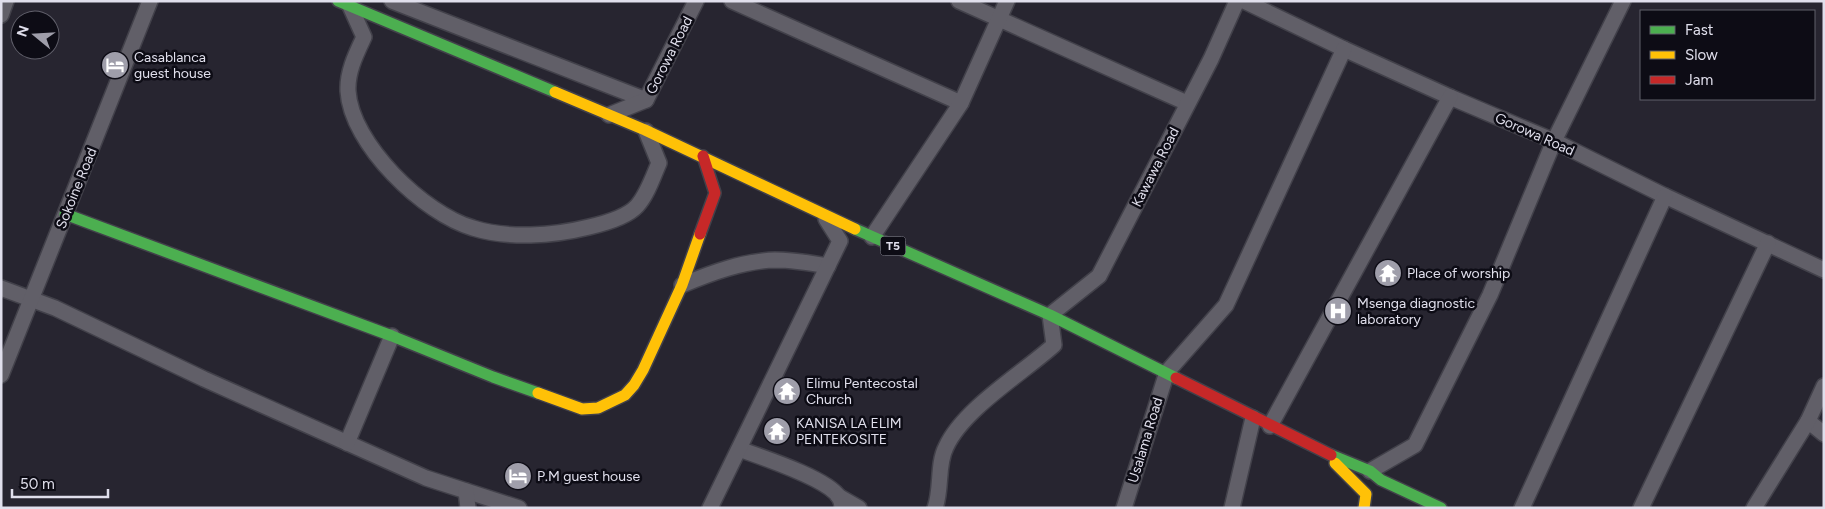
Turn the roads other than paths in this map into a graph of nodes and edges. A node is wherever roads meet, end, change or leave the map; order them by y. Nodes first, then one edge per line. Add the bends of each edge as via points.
1 (6, 1) edge
2 (150, 1) edge
3 (392, 1) edge
4 (696, 1) edge
5 (732, 1) edge
6 (960, 1) edge
7 (1007, 1) edge
8 (1237, 1) edge
9 (1244, 1) edge
10 (1623, 1) edge
11 (344, 4) edge
12 (1, 14) edge
13 (999, 19) junction
14 (1344, 49) junction
15 (1450, 97) junction
16 (646, 100) junction
17 (1187, 103) junction
18 (961, 104) junction
19 (610, 115) junction
20 (645, 130) junction
21 (1554, 141) junction
22 (703, 156) junction
23 (1665, 196) junction
24 (822, 213) junction
25 (65, 214) junction
26 (872, 237) junction
27 (1768, 243) junction
28 (828, 266) junction
29 (1824, 270) edge
30 (682, 285) junction
31 (1, 288) edge
32 (31, 298) junction
33 (1050, 314) junction
34 (392, 336) junction
35 (1167, 372) junction
36 (1, 374) edge
37 (1824, 386) edge
38 (1254, 418) junction
39 (1808, 421) junction
40 (1270, 426) junction
41 (1824, 434) edge
42 (347, 443) junction
43 (739, 449) junction
44 (1324, 453) junction
45 (1376, 476) junction
46 (466, 490) junction
47 (840, 502) edge
48 (1128, 507) edge
49 (468, 508) edge
50 (519, 508) edge
51 (710, 508) edge
52 (859, 508) edge
53 (935, 508) edge
54 (1232, 508) edge
55 (1364, 508) edge
56 (1374, 508) edge
57 (1440, 508) edge
58 (1522, 508) edge
59 (1642, 508) edge
60 (1754, 508) edge

1 - 12 street
2 - 25 street, Sokoine Road
3 - 16 street
4 - 16 street, Gorowa Road
5 - 18 street
6 - 13 street
7 - 13 street
8 - 17 street, Kawawa Road
9 - 14 street, Gorowa Road
10 - 21 street
11 - 19 main road, T5
11 - 20 street via 364,37 348,83 350,105 359,128 373,152 392,173 448,218 473,228 518,235 568,232 620,217 636,207 659,163
13 - 17 street
13 - 18 street
14 - 15 street, Gorowa Road
14 - 35 street via 1226,304
15 - 21 street, Gorowa Road
15 - 40 street
16 - 19 street, Gorowa Road
17 - 33 street, Kawawa Road via 1100,276
18 - 26 street
19 - 20 main road, T5
20 - 22 main road, T5
21 - 23 street, Gorowa Road
21 - 45 street via 1490,295 1415,444
22 - 24 main road, T5
22 - 30 main road via 715,194
23 - 27 street, Gorowa Road
23 - 58 street
24 - 26 main road, T5
24 - 28 street via 840,241
25 - 32 street, Sokoine Road
25 - 34 main road
26 - 33 main road, T5
27 - 29 street, Gorowa Road
27 - 59 street
28 - 30 street via 792,261 756,262
28 - 43 street
30 - 34 main road via 634,385 626,395 598,408 582,408 493,378
31 - 32 street
32 - 36 street, Sokoine Road
32 - 42 street
33 - 35 main road, T5
33 - 53 street via 1054,345 999,389 950,440 943,453
34 - 42 street
35 - 38 main road, T5
35 - 48 street, Usalama Road
37 - 39 street
38 - 40 main road, T5
38 - 54 street
39 - 41 street
39 - 60 street
40 - 44 main road, T5
42 - 46 street via 426,478
43 - 47 street via 798,470 827,487
43 - 51 street
44 - 45 main road, T5
44 - 55 main road via 1366,494
45 - 56 main road
45 - 57 main road, T5
46 - 49 street
46 - 50 street
47 - 52 street

